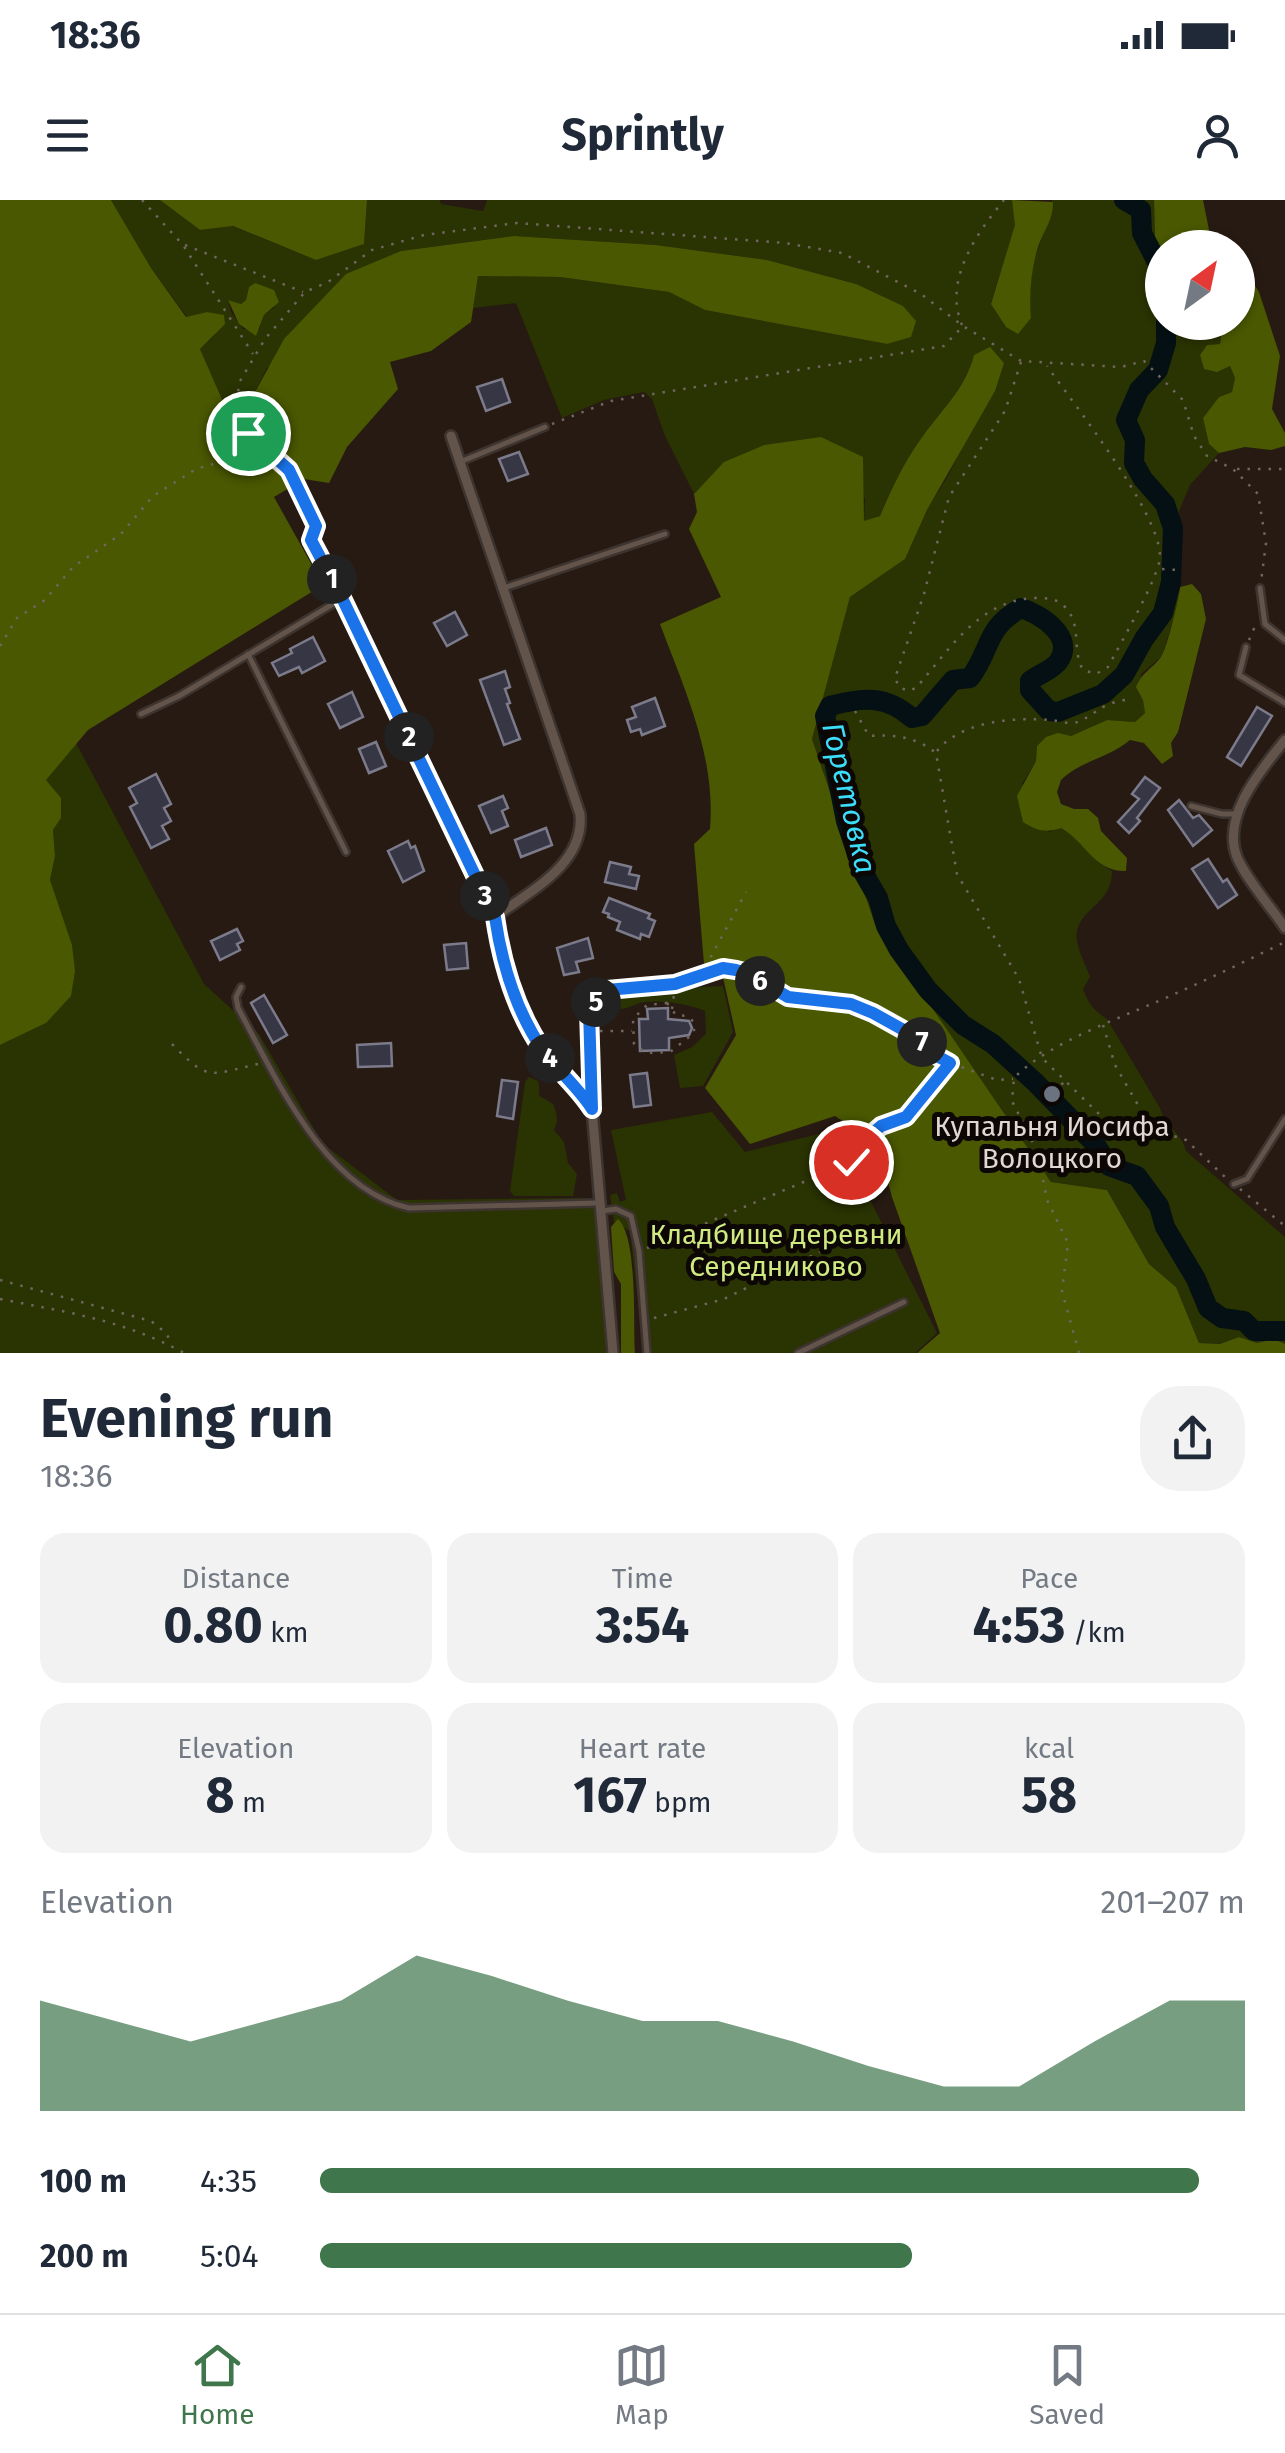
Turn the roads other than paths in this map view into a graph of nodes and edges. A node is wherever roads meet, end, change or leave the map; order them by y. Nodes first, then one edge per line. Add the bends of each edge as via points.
1 (545, 427) road end
2 (451, 436) dead end
3 (460, 462) junction
4 (665, 534) dead end
5 (311, 540) road end
6 (504, 588) junction
7 (1260, 588) road end
8 (342, 598) junction
9 (1285, 640) edge
10 (1246, 647) road end
11 (248, 654) junction
12 (1285, 702) edge
13 (140, 714) dead end
14 (1285, 740) edge
15 (1191, 806) dead end
16 (1236, 814) junction
17 (346, 852) dead end
18 (495, 917) junction
19 (1285, 928) edge
20 (241, 986) dead end
21 (589, 1010) road end
22 (592, 1109) junction
23 (1285, 1119) edge
24 (1234, 1184) road end
25 (602, 1207) junction
26 (904, 1302) dead end
27 (613, 1353) edge
28 (647, 1353) edge
29 (798, 1353) edge

1 - 3 lane
2 - 3 street
3 - 6 street
4 - 6 lane
5 - 8 lane
6 - 18 street via 582,829 558,870
7 - 9 lane via 1261,614
8 - 11 lane
8 - 18 lane
10 - 12 lane via 1238,675
11 - 13 lane
11 - 17 lane
14 - 16 street
15 - 16 lane
16 - 19 street via 1237,857
18 - 22 street via 519,1008
20 - 25 lane via 238,1008 268,1062 324,1154 356,1184 409,1208
21 - 22 lane
22 - 25 street
23 - 24 lane via 1248,1179
25 - 27 street
25 - 28 lane via 631,1216
26 - 29 lane

